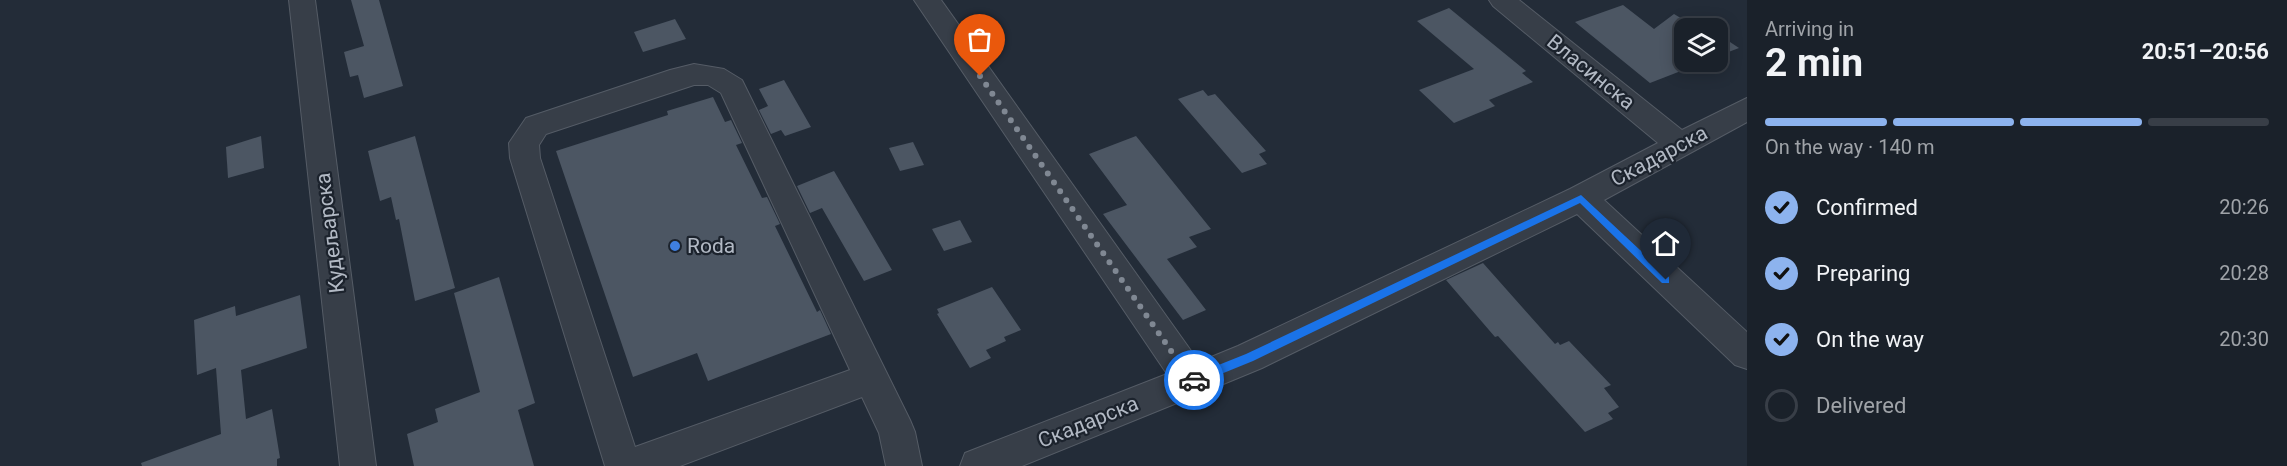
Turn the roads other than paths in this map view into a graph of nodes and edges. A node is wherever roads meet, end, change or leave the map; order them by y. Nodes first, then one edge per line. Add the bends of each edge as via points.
1 (302, 0) edge
2 (927, 0) edge
3 (1503, 0) edge
4 (1747, 109) edge
5 (1680, 145) junction
6 (1581, 198) junction
7 (1747, 354) edge
8 (871, 378) junction
9 (1192, 381) junction
10 (358, 466) edge
11 (623, 466) edge
12 (633, 466) edge
13 (904, 466) edge
14 (978, 466) edge

1 - 10 street, Кудељарска
2 - 9 street
3 - 5 street, Власинска
4 - 5 street, Скадарска
5 - 6 street, Скадарска
6 - 7 street
6 - 9 street, Скадарска
8 - 11 street via 726,81 709,75 690,75 536,126 524,143 525,158
8 - 12 street
8 - 13 street via 897,432
9 - 14 street, Скадарска

